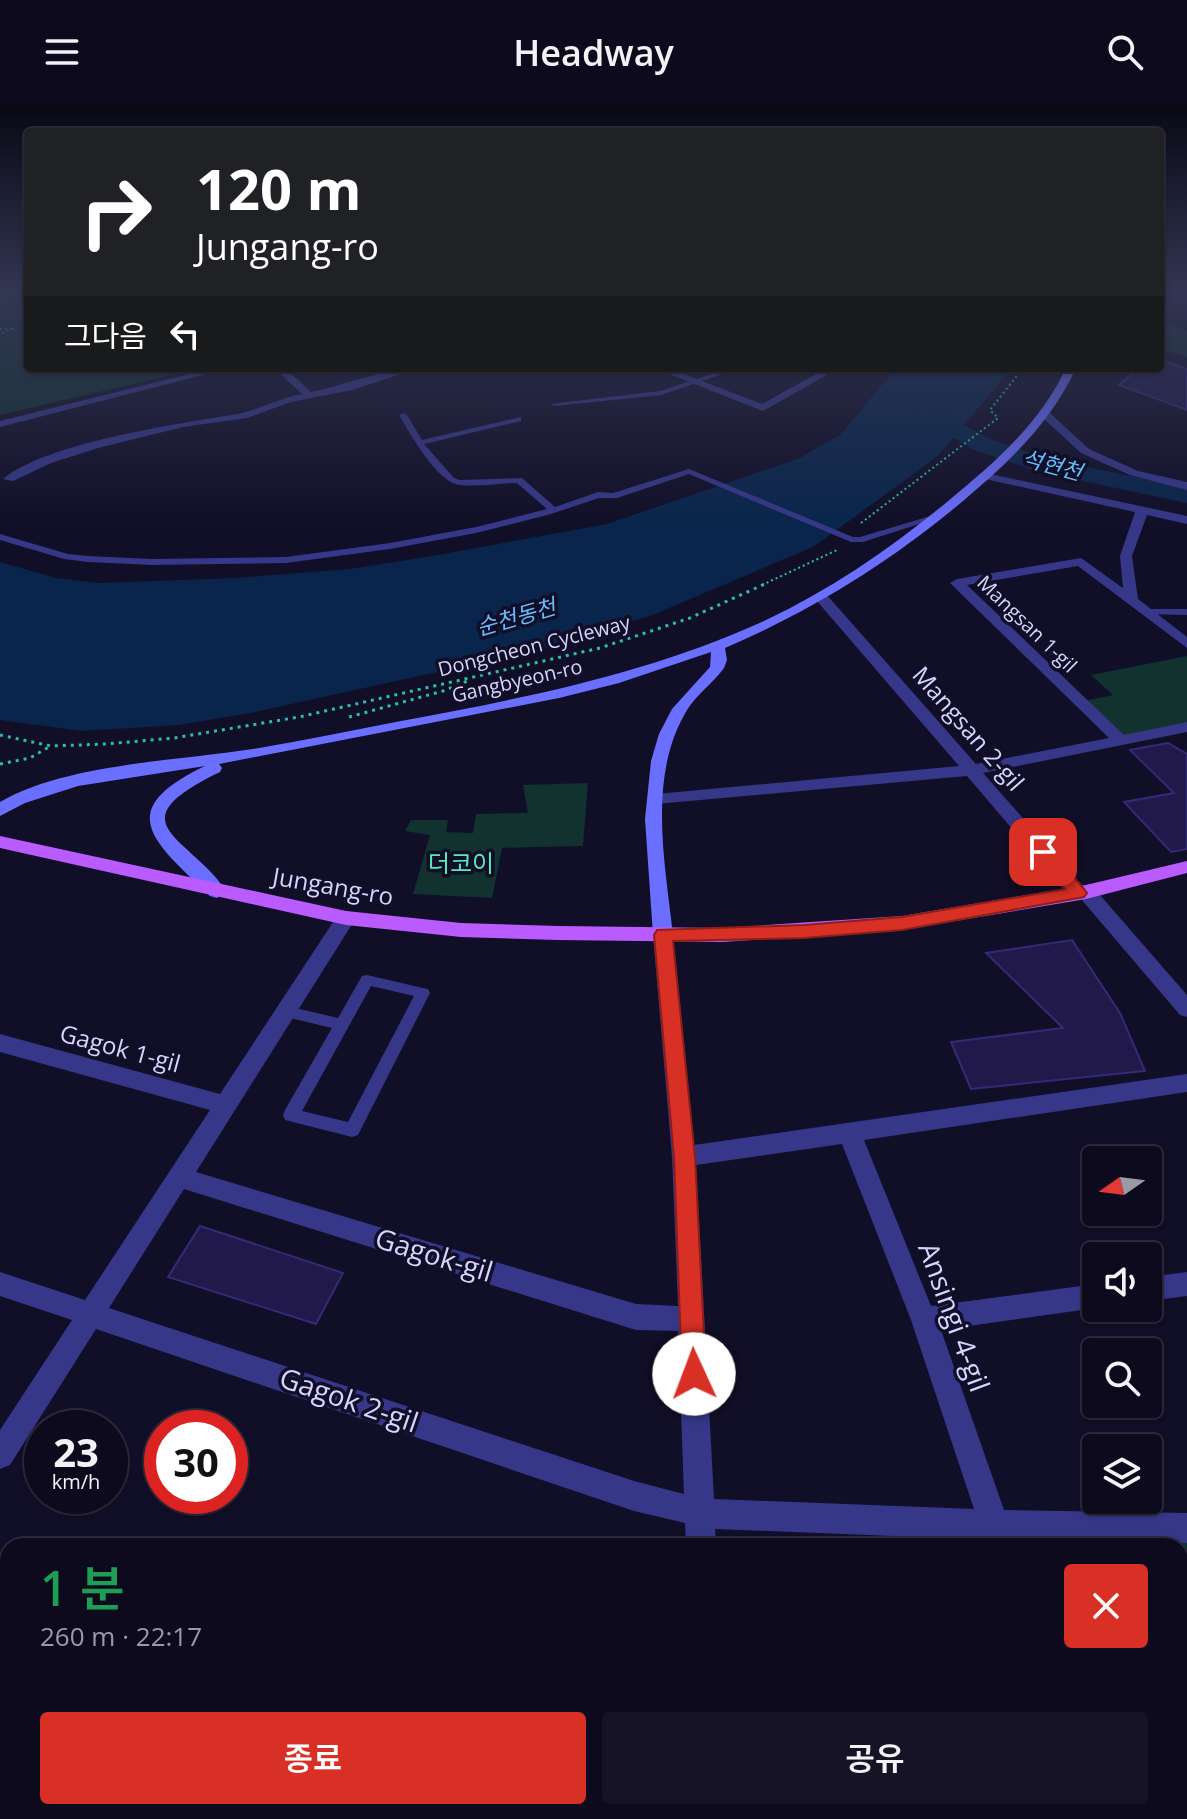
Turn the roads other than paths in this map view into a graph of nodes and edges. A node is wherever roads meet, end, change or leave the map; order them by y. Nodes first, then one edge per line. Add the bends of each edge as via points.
1 (209, 372) edge
2 (283, 372) edge
3 (401, 372) edge
4 (669, 372) edge
5 (726, 372) edge
6 (827, 372) edge
7 (1069, 372) edge
8 (696, 383) junction
9 (308, 394) junction
10 (554, 404) dead end
11 (403, 415) dead end
12 (1046, 415) junction
13 (518, 419) dead end
14 (0, 424) edge
15 (419, 443) junction
16 (990, 472) junction
17 (9, 479) dead end
18 (1187, 486) edge
19 (553, 510) junction
20 (1142, 511) junction
21 (937, 517) junction
22 (1187, 520) edge
23 (0, 537) edge
24 (821, 597) junction
25 (1131, 600) junction
26 (1144, 611) junction
27 (1187, 612) edge
28 (717, 644) junction
29 (1187, 644) edge
30 (1187, 727) edge
31 (1120, 740) junction
32 (246, 755) junction
33 (973, 770) junction
34 (656, 799) junction
35 (0, 810) edge
36 (0, 842) edge
37 (1187, 867) edge
38 (217, 891) junction
39 (1082, 892) junction
40 (346, 918) junction
41 (663, 935) junction
42 (1187, 1009) edge
43 (287, 1012) junction
44 (342, 1025) junction
45 (0, 1043) edge
46 (1187, 1083) edge
47 (225, 1105) junction
48 (849, 1132) junction
49 (684, 1157) junction
50 (179, 1177) junction
51 (0, 1284) edge
52 (1187, 1284) edge
53 (1162, 1287) edge
54 (1082, 1298) edge
55 (90, 1314) junction
56 (692, 1319) junction
57 (924, 1320) junction
58 (0, 1455) edge
59 (699, 1512) junction
60 (994, 1525) junction
61 (1187, 1528) edge
62 (701, 1538) edge

1 - 14 street
2 - 9 street
3 - 9 street
4 - 8 street
5 - 8 lane
6 - 8 street via 763,408
7 - 12 main road
8 - 10 lane via 652,395
9 - 17 street via 243,416 183,424 94,446
11 - 15 lane
12 - 16 main road, Gangbyeon-ro
12 - 18 street via 1085,451 1134,473
13 - 15 lane
15 - 19 lane via 451,480 519,480
16 - 20 street
16 - 21 main road, Gangbyeon-ro
19 - 21 lane via 689,471 851,539
19 - 23 lane via 390,546 248,562 88,559
20 - 22 street
20 - 25 street via 1126,556
21 - 24 main road, Gangbyeon-ro via 885,558
24 - 28 main road, Gangbyeon-ro
24 - 33 street, Mangsan 2-gil
25 - 26 street, Mangsan 1-gil
25 - 31 street, Mangsan 1-gil via 1081,562 957,583
26 - 27 lane
26 - 29 street, Mangsan 1-gil
28 - 32 main road, Gangbyeon-ro via 535,700
28 - 34 main road via 717,668 681,709 664,741
30 - 31 street
31 - 33 street
32 - 35 main road, Gangbyeon-ro via 51,788
32 - 38 main road via 182,781 160,799 155,814 159,832
33 - 34 street
33 - 39 street, Mangsan 2-gil
34 - 41 main road
36 - 38 main road, Jungang-ro
37 - 39 main road, Jungang-ro
38 - 40 main road, Jungang-ro
39 - 41 main road, Jungang-ro via 902,923
39 - 42 street, Mangsan 2-gil
40 - 41 main road, Jungang-ro via 461,930
40 - 43 street
41 - 49 street
43 - 44 lane
43 - 47 street
44 - 44 lane via 291,1115 352,1130 423,993 367,980
45 - 47 street, Gagok 1-gil
46 - 48 street
47 - 50 street
48 - 49 street
48 - 57 street, Ansingi 4-gil
49 - 56 street
50 - 55 street
50 - 56 street, Gagok-gil via 636,1317
51 - 55 street, Gagok 2-gil
52 - 53 street
54 - 57 street
55 - 58 street
55 - 59 street, Gagok 2-gil via 634,1496
56 - 59 street
57 - 60 street, Ansingi 4-gil
59 - 60 street, Gagok 2-gil
59 - 62 street
60 - 61 street, Gagok 2-gil

